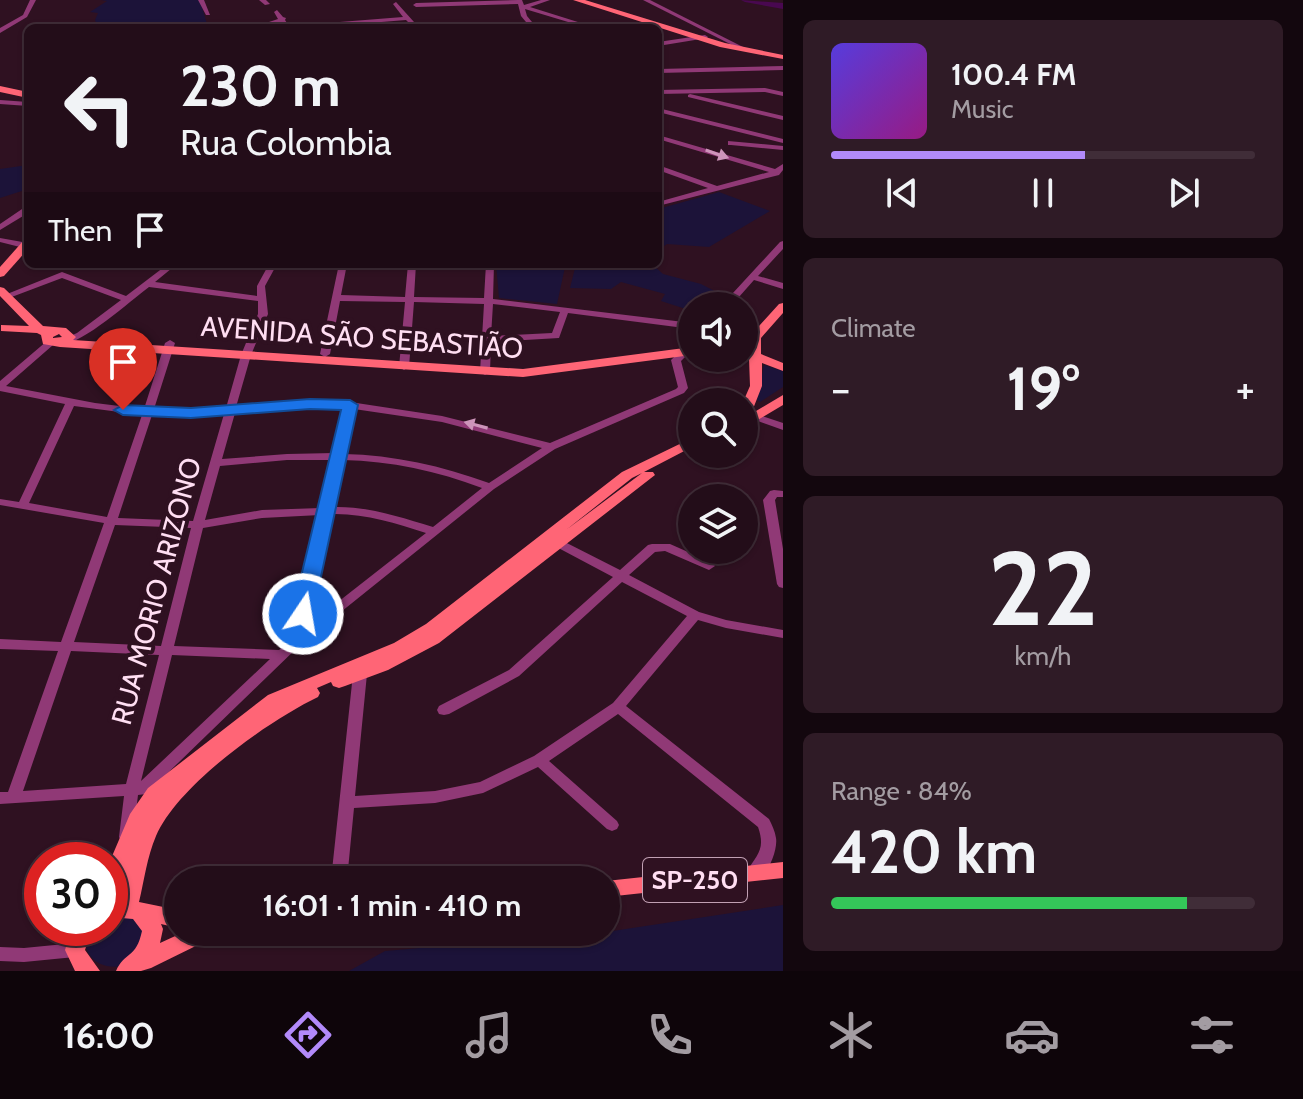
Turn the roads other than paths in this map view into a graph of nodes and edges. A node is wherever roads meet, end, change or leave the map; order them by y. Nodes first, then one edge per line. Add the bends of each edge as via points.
1 (33, 0) edge
2 (201, 0) edge
3 (547, 0) edge
4 (577, 0) edge
5 (585, 0) edge
6 (646, 0) edge
7 (521, 3) edge
8 (396, 4) dead end
9 (416, 5) dead end
10 (617, 11) junction
11 (277, 12) dead end
12 (208, 14) dead end
13 (407, 18) junction
14 (284, 19) junction
15 (267, 24) edge
16 (286, 24) edge
17 (335, 24) edge
18 (410, 24) edge
19 (532, 24) edge
20 (582, 24) edge
21 (660, 24) edge
22 (662, 25) edge
23 (0, 31) edge
24 (702, 37) junction
25 (722, 42) junction
26 (662, 43) edge
27 (781, 57) edge
28 (783, 68) edge
29 (662, 71) edge
30 (0, 89) edge
31 (741, 91) junction
32 (662, 92) edge
33 (674, 92) junction
34 (24, 94) edge
35 (783, 94) edge
36 (0, 102) edge
37 (24, 104) edge
38 (724, 104) junction
39 (662, 111) edge
40 (783, 118) edge
41 (662, 138) edge
42 (783, 141) edge
43 (731, 143) dead end
44 (783, 148) edge
45 (662, 169) edge
46 (781, 171) edge
47 (717, 190) junction
48 (662, 197) edge
49 (676, 202) junction
50 (662, 204) edge
51 (24, 212) edge
52 (0, 228) edge
53 (0, 240) edge
54 (24, 244) edge
55 (783, 244) edge
56 (24, 248) edge
57 (168, 268) edge
58 (271, 268) edge
59 (342, 268) edge
60 (412, 268) edge
61 (490, 268) edge
62 (0, 274) edge
63 (752, 277) junction
64 (148, 284) junction
65 (783, 286) edge
66 (739, 292) edge
67 (3, 293) edge
68 (337, 298) junction
69 (127, 299) junction
70 (263, 299) junction
71 (410, 299) junction
72 (490, 301) junction
73 (783, 306) edge
74 (565, 310) junction
75 (23, 312) junction
76 (678, 324) edge
77 (758, 330) edge
78 (58, 337) junction
79 (487, 339) junction
80 (125, 342) junction
81 (169, 346) junction
82 (678, 350) edge
83 (247, 352) junction
84 (325, 354) junction
85 (758, 357) edge
86 (358, 360) junction
87 (404, 364) junction
88 (783, 367) edge
89 (485, 369) junction
90 (679, 372) edge
91 (0, 387) edge
92 (783, 399) edge
93 (70, 404) junction
94 (350, 405) junction
95 (229, 411) junction
96 (147, 413) junction
97 (758, 413) edge
98 (758, 421) edge
99 (783, 427) edge
100 (551, 447) junction
101 (678, 450) edge
102 (341, 454) junction
103 (678, 458) edge
104 (217, 463) junction
105 (632, 478) junction
106 (490, 487) junction
107 (783, 494) edge
108 (0, 502) edge
109 (23, 504) junction
110 (325, 509) junction
111 (112, 521) junction
112 (198, 525) junction
113 (433, 531) junction
114 (554, 540) junction
115 (709, 566) dead end
116 (620, 576) junction
117 (783, 584) edge
118 (695, 615) junction
119 (783, 634) edge
120 (297, 641) junction
121 (0, 644) edge
122 (64, 647) junction
123 (166, 649) junction
124 (283, 655) junction
125 (358, 670) junction
126 (618, 707) junction
127 (444, 710) dead end
128 (539, 760) junction
129 (164, 776) junction
130 (146, 796) junction
131 (7, 797) edge
132 (348, 802) junction
133 (612, 825) dead end
134 (125, 842) edge
135 (341, 866) edge
136 (783, 870) edge
137 (754, 873) junction
138 (620, 887) edge
139 (128, 902) edge
140 (128, 909) edge
141 (128, 910) edge
142 (164, 916) edge
143 (176, 946) edge
144 (0, 954) edge
145 (80, 962) edge
146 (133, 967) edge

1 - 23 street via 25,16
2 - 12 street
3 - 7 street
4 - 10 main road
5 - 10 main road
6 - 25 street
7 - 9 street
7 - 19 street
7 - 20 street
8 - 13 street
10 - 21 main road
11 - 14 street
13 - 17 street
13 - 18 street
14 - 15 street
14 - 16 street
22 - 24 main road
24 - 25 main road
24 - 26 street
25 - 27 main road
25 - 27 main road
28 - 29 street
30 - 34 main road
31 - 33 street
31 - 35 street
31 - 38 street
32 - 33 street
33 - 38 street
36 - 37 street
38 - 40 street
39 - 42 street
41 -> 46 street
43 - 44 street
45 - 47 street
46 - 47 street
47 - 49 street
48 - 49 street
49 - 50 street
51 - 52 street
53 - 54 street
55 - 63 street
56 - 62 main road
57 - 64 street
58 - 70 street, RUA MORIO ARIZONO via 261,286
59 - 68 street
60 - 71 street
61 - 72 street
63 - 65 street
63 - 66 street
64 - 69 street
64 - 70 street
67 - 69 street via 62,275
67 - 75 main road
68 - 71 street
68 - 84 street
69 - 78 street
70 - 83 street, RUA MORIO ARIZONO via 263,314
71 - 72 street
71 - 87 street
72 - 74 street
72 - 79 street
73 - 77 main road
74 - 76 street
74 - 79 street via 556,336
75 - 78 main road
75 - 78 main road
78 - 80 main road, AVENIDA SÃO SEBASTIÃO
78 - 80 main road, AVENIDA SÃO SEBASTIÃO
78 - 91 street
79 - 89 street
80 - 81 main road, AVENIDA SÃO SEBASTIÃO
81 - 83 main road, AVENIDA SÃO SEBASTIÃO
81 - 96 street
82 - 89 main road, AVENIDA SÃO SEBASTIÃO via 523,370
83 - 84 main road, AVENIDA SÃO SEBASTIÃO
83 - 86 main road, AVENIDA SÃO SEBASTIÃO
83 - 95 street, RUA MORIO ARIZONO
84 - 86 main road, AVENIDA SÃO SEBASTIÃO
85 - 88 main road
86 - 87 main road, AVENIDA SÃO SEBASTIÃO
87 - 89 main road, AVENIDA SÃO SEBASTIÃO
90 - 100 street via 683,388 674,396
91 - 93 street
92 - 97 main road
93 - 96 street
93 - 109 street
94 - 95 street
100 -> 94 street via 450,418
94 - 102 street
95 - 96 street
95 - 104 street, RUA MORIO ARIZONO
96 - 111 street
98 - 99 street
100 - 106 street
101 - 105 main road
102 - 104 street
102 - 106 street via 419,465
102 - 110 street
103 - 105 main road
104 - 112 street, RUA MORIO ARIZONO
105 - 114 main road
106 - 113 street
107 - 117 street via 774,493 769,500
108 - 109 street
109 - 111 street
110 - 112 street
110 - 113 street via 367,512
110 - 120 street
111 - 112 street
111 - 122 street
112 - 123 street, RUA MORIO ARIZONO
113 - 120 street
114 - 116 street
114 - 125 main road via 433,639
115 - 116 street via 658,546
116 - 118 street
116 - 127 street via 514,673
118 - 119 street
118 - 126 street
120 - 124 street
121 - 122 street
122 - 123 street
122 - 131 street
123 - 124 street
123 - 130 street, RUA MORIO ARIZONO
124 - 129 street
125 - 129 main road via 274,699
125 - 130 main road via 289,703 220,755
125 - 132 street
126 - 128 street
126 - 137 street via 764,823 770,848
128 - 132 street via 483,787 435,797
128 - 133 street
129 - 130 main road
130 - 131 street
130 - 134 main road
130 - 139 main road via 149,830
132 - 135 street
136 - 137 main road, SP-250
137 - 138 main road, SP-250
140 - 142 main road
141 - 146 main road via 148,918 153,941
143 - 146 main road
144 - 145 street

